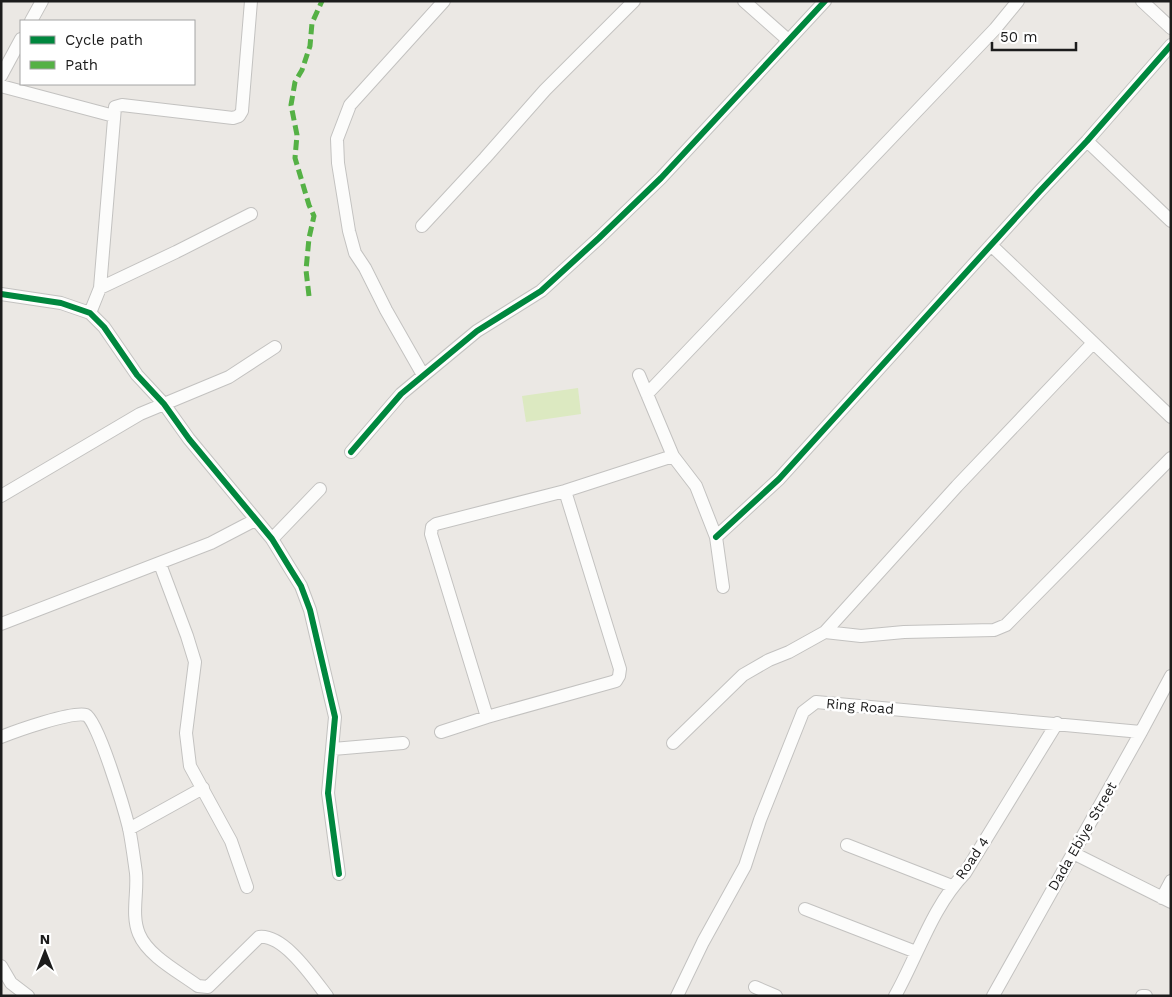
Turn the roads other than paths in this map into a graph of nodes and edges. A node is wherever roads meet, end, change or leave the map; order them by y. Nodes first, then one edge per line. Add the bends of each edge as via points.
1 (42, 1) edge
2 (251, 1) edge
3 (444, 1) edge
4 (634, 1) edge
5 (744, 1) edge
6 (825, 1) edge
7 (1018, 1) edge
8 (1142, 1) edge
9 (32, 20) edge
10 (1171, 28) edge
11 (788, 40) junction
12 (20, 41) edge
13 (1171, 45) edge
14 (1, 76) edge
15 (1, 86) edge
16 (114, 116) junction
17 (1088, 141) junction
18 (251, 214) dead end
19 (1171, 221) edge
20 (422, 226) dead end
21 (991, 245) junction
22 (100, 288) junction
23 (1, 294) edge
24 (90, 313) junction
25 (1093, 343) junction
26 (275, 347) dead end
27 (423, 375) junction
28 (639, 375) dead end
29 (647, 394) junction
30 (164, 404) junction
31 (1171, 417) edge
32 (351, 452) dead end
33 (673, 456) junction
34 (1171, 458) edge
35 (320, 489) dead end
36 (565, 491) junction
37 (1, 496) edge
38 (255, 520) junction
39 (716, 537) junction
40 (272, 539) junction
41 (160, 564) junction
42 (723, 587) dead end
43 (1, 624) edge
44 (825, 632) junction
45 (1171, 676) edge
46 (487, 717) junction
47 (1056, 724) junction
48 (441, 732) dead end
49 (1141, 732) junction
50 (1, 737) edge
51 (402, 743) dead end
52 (673, 743) dead end
53 (333, 749) junction
54 (202, 788) junction
55 (129, 828) junction
56 (847, 846) dead end
57 (1073, 853) junction
58 (340, 874) dead end
59 (1171, 880) edge
60 (952, 886) junction
61 (247, 888) dead end
62 (1166, 900) edge
63 (805, 909) dead end
64 (916, 952) junction
65 (1, 966) edge
66 (755, 987) dead end
67 (28, 996) edge
68 (327, 996) edge
69 (677, 996) edge
70 (776, 996) edge
71 (895, 996) edge
72 (993, 996) edge

1 - 9 street
2 - 16 street via 243,102 239,116 233,118 122,105 115,107
3 - 27 street via 350,105 337,139 355,253
4 - 20 street via 545,90
5 - 11 street
6 - 11 street
7 - 29 street
8 - 10 street
11 - 27 street via 661,178 599,238 541,291 477,331
12 - 14 street
13 - 17 street
15 - 16 street
16 - 22 street
17 - 19 street
17 - 21 street
18 - 22 street
21 - 25 street
21 - 39 street via 779,479
22 - 24 street
23 - 24 street via 62,303
24 - 30 street via 137,375
25 - 31 street
25 - 44 street
26 - 30 street via 229,378
27 - 32 street via 401,394
28 - 29 street
29 - 33 street
30 - 37 street via 140,414
30 - 38 street
33 - 36 street
33 - 39 street via 696,486
34 - 44 street via 1006,625 994,630 861,636
35 - 40 street
36 - 46 street via 620,669 619,676 616,681
36 - 46 street via 432,527 430,534
38 - 40 street
38 - 41 street
39 - 42 street
40 - 53 street via 301,586 310,610 335,716
41 - 43 street
41 - 54 street via 195,662 186,733 190,766
44 - 52 street via 743,676
45 - 49 street, Dada Ebiye Street
46 - 48 street
47 - 49 street, Ring Road
47 - 60 street, Road 4 via 964,873
47 - 69 street, Ring Road via 816,702 803,712 745,866
49 - 57 street, Dada Ebiye Street
50 - 55 street via 38,724 86,715 93,721
51 - 53 street
53 - 58 street via 328,793
54 - 55 street
54 - 61 street via 231,841
55 - 68 street via 136,875 135,922 146,948 198,986 208,987 259,937 265,936 290,950
56 - 60 street
57 - 62 street
57 - 72 street, Dada Ebiye Street
59 - 62 street
60 - 64 street, Road 4
63 - 64 street
64 - 71 street, Road 4
65 - 67 street via 11,983
66 - 70 street

